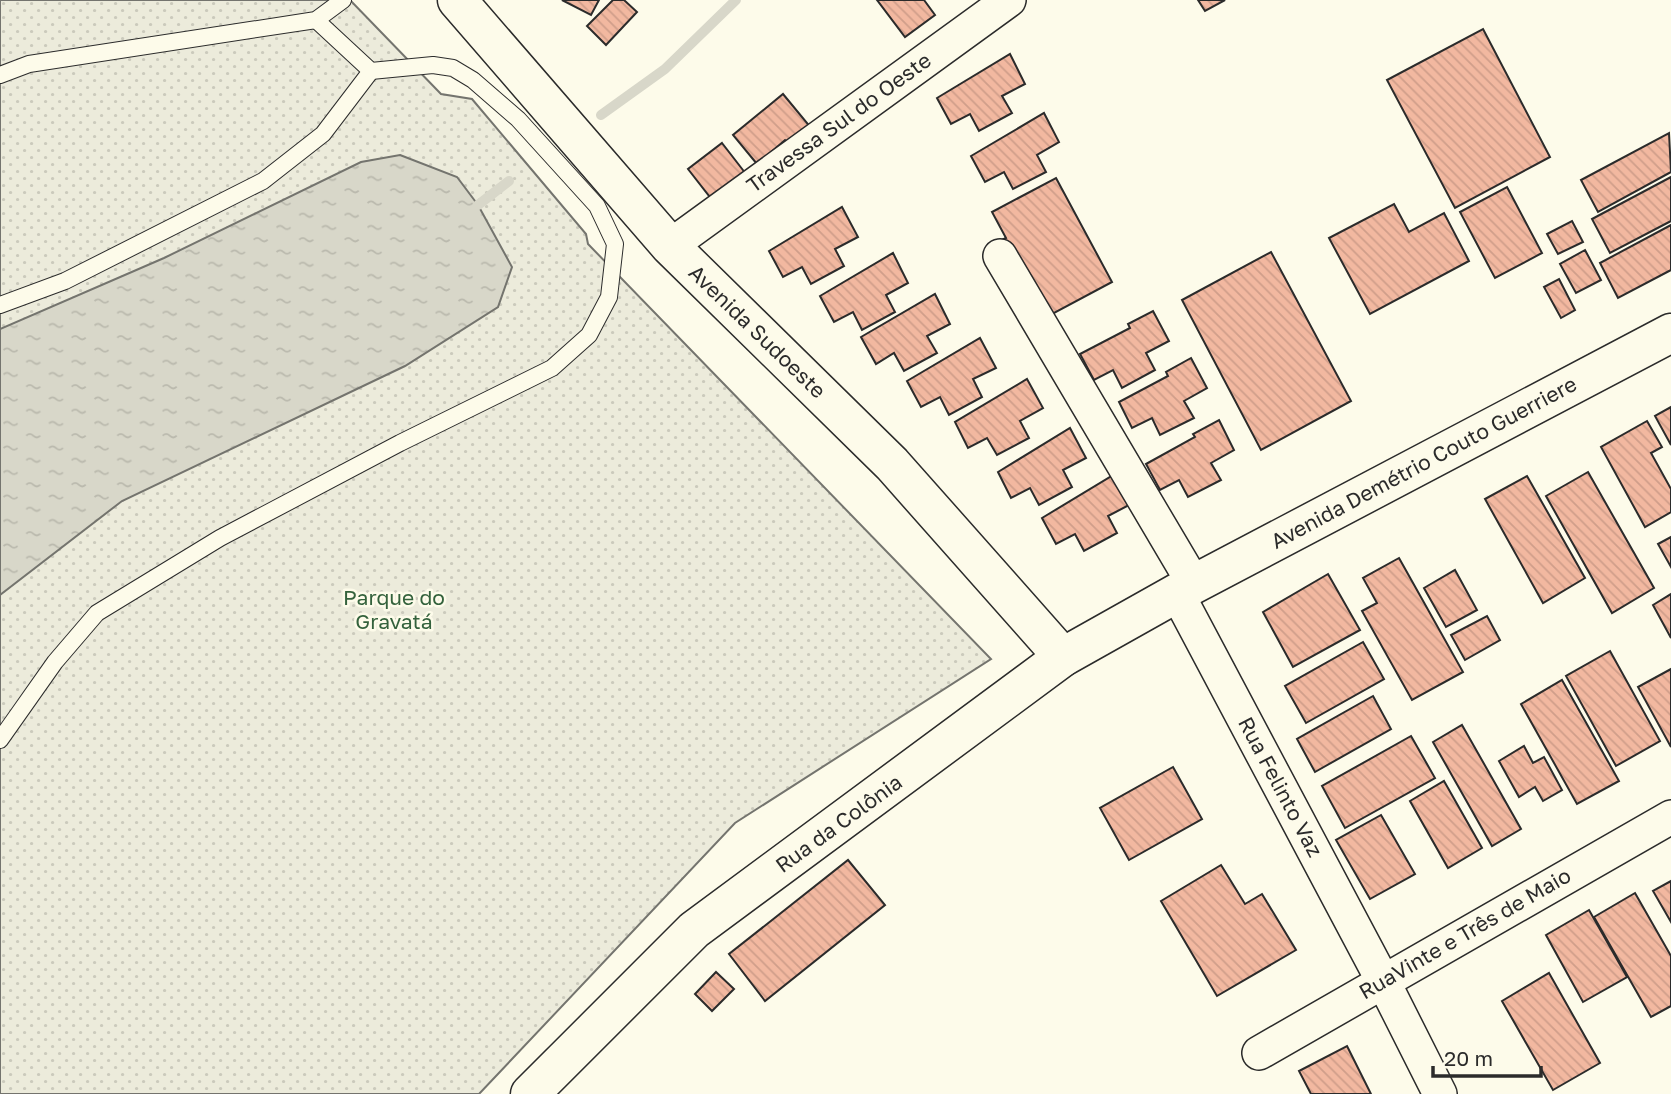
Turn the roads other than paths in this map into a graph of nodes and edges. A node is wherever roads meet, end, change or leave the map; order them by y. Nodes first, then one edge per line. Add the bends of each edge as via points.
1 (343, 0) edge
2 (457, 0) edge
3 (1009, 0) edge
4 (316, 20) junction
5 (371, 71) junction
6 (0, 75) edge
7 (670, 246) junction
8 (1000, 256) dead end
9 (0, 305) edge
10 (1671, 333) edge
11 (1185, 589) junction
12 (1063, 657) junction
13 (0, 740) edge
14 (1671, 817) edge
15 (1383, 981) junction
16 (1259, 1053) dead end
17 (530, 1094) edge
18 (1440, 1094) edge

1 - 4 lane
2 - 7 main road, Avenida Sudoeste
3 - 7 street, Travessa Sul do Oeste
4 - 5 lane
4 - 6 lane via 29,64
5 - 9 lane via 323,134 263,181 65,281
5 - 13 lane via 433,65 453,68 518,119 597,206 615,244 609,297 589,335 552,368 232,532 97,613 55,662
7 - 12 main road, Avenida Sudoeste via 892,464
8 - 11 street, Rua Felinto Vaz
10 - 11 main road, Avenida Demétrio Couto Guerriere
11 - 12 main road, Rua da Colônia
11 - 15 street, Rua Felinto Vaz
12 - 17 main road, Rua da Colônia via 694,930
14 - 15 street, RuaVinte e Três de Maio
15 - 16 street, RuaVinte e Três de Maio
15 - 18 street, Rua Felinto Vaz

